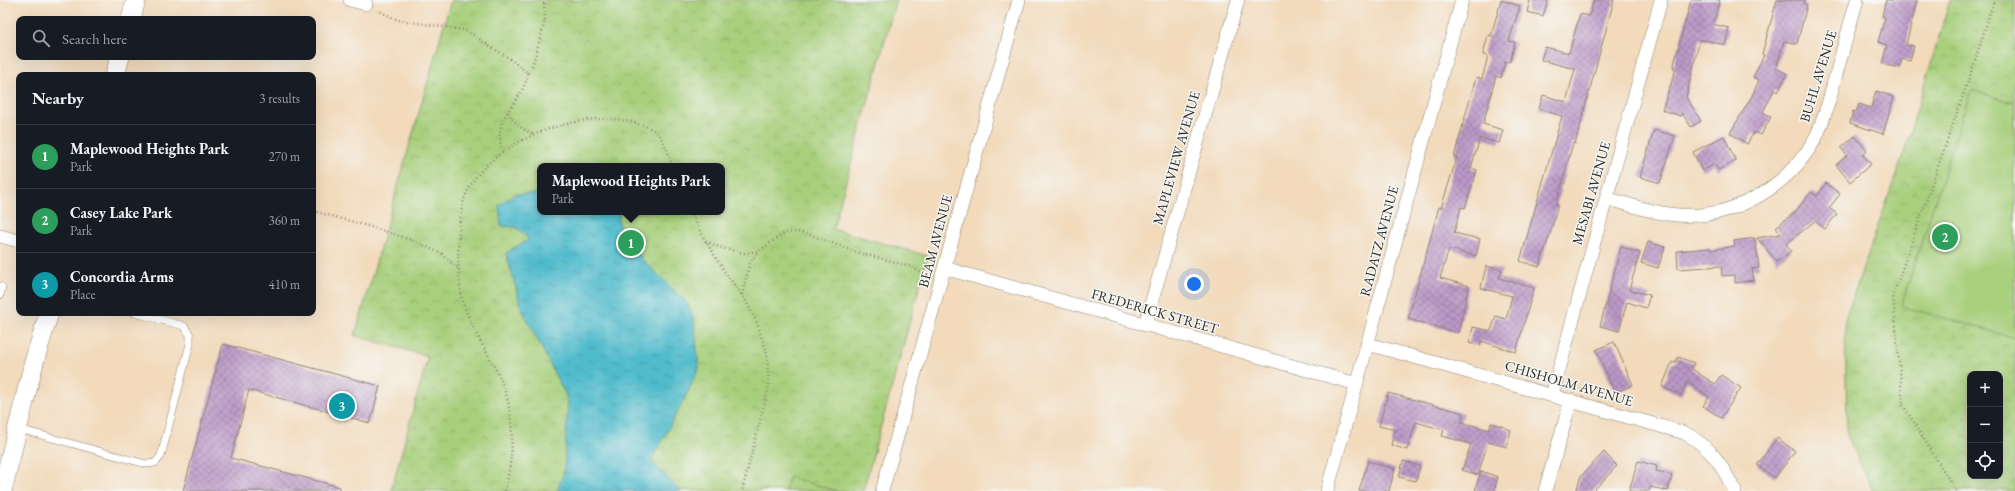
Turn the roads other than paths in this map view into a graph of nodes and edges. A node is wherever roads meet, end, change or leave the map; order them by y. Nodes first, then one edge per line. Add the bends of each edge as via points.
1 (136, 0) edge
2 (350, 0) edge
3 (1019, 0) edge
4 (1238, 0) edge
5 (1462, 0) edge
6 (1662, 0) edge
7 (1857, 0) edge
8 (366, 4) road end
9 (132, 16) edge
10 (119, 60) edge
11 (116, 72) edge
12 (1606, 198) junction
13 (0, 236) edge
14 (16, 240) edge
15 (944, 268) junction
16 (0, 286) edge
17 (0, 294) edge
18 (48, 316) edge
19 (146, 316) edge
20 (1145, 325) junction
21 (1368, 344) junction
22 (1357, 384) junction
23 (1552, 395) junction
24 (1571, 400) junction
25 (17, 429) junction
26 (2, 491) edge
27 (882, 491) edge
28 (1327, 491) edge
29 (1545, 491) edge
30 (1735, 491) edge

1 - 9 street
2 - 8 street
3 - 15 street, BEAM AVENUE
4 - 20 street, MAPLEVIEW AVENUE
5 - 21 street, RADATZ AVENUE
6 - 12 street, MESABI AVENUE
7 - 12 street, BUHL AVENUE via 1825,114 1815,138 1796,165 1772,188 1730,209 1690,215 1650,210
10 - 11 street
12 - 23 street, MESABI AVENUE
13 - 14 street
15 - 20 street, FREDERICK STREET
15 - 27 street, BEAM AVENUE
16 - 17 lane
18 - 25 street
19 - 25 lane via 184,326 190,335 190,344 161,456 155,463 146,464
20 - 22 street, FREDERICK STREET
21 - 22 street, RADATZ AVENUE
21 - 23 street, CHISHOLM AVENUE
22 - 28 street, RADATZ AVENUE
23 - 24 street, CHISHOLM AVENUE
24 - 29 street
24 - 30 street, CHISHOLM AVENUE via 1685,433 1698,440 1720,462
25 - 26 street

